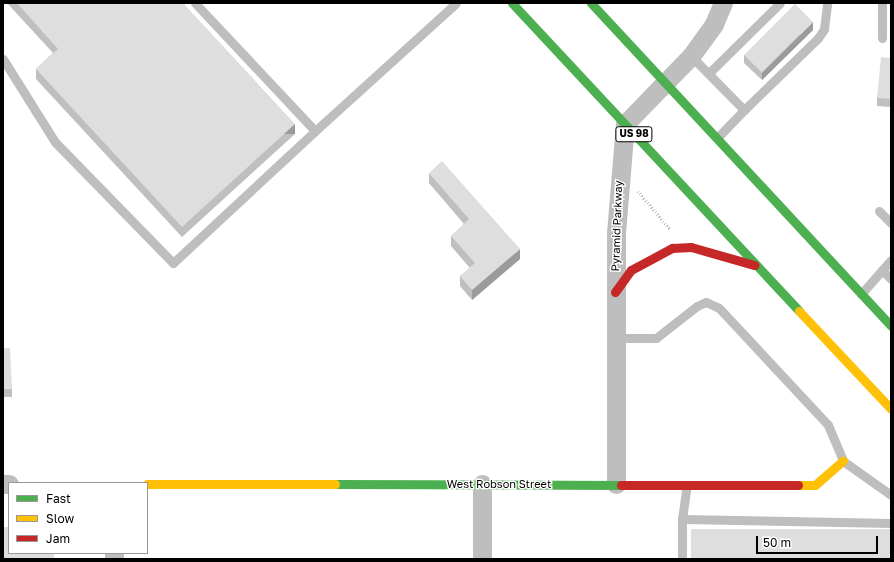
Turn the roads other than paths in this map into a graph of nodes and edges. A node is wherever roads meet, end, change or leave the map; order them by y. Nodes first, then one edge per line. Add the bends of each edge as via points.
1 (195, 3) edge
2 (512, 3) edge
3 (591, 3) edge
4 (722, 3) edge
5 (780, 3) edge
6 (827, 3) edge
7 (882, 3) edge
8 (454, 4) edge
9 (882, 38) dead end
10 (691, 56) junction
11 (3, 59) edge
12 (710, 72) junction
13 (667, 84) junction
14 (744, 110) junction
15 (625, 124) junction
16 (315, 132) junction
17 (717, 138) junction
18 (879, 211) dead end
19 (891, 223) edge
20 (891, 260) edge
21 (756, 266) junction
22 (882, 270) junction
23 (891, 279) edge
24 (615, 292) junction
25 (861, 294) junction
26 (891, 326) edge
27 (615, 338) junction
28 (891, 409) edge
29 (843, 461) junction
30 (148, 484) edge
31 (482, 484) junction
32 (616, 484) junction
33 (687, 485) junction
34 (891, 496) edge
35 (682, 519) junction
36 (891, 523) edge
37 (482, 559) edge
38 (682, 559) edge

1 - 16 lane
2 - 15 main road, US 98
3 - 13 main road
4 - 10 street via 714,24
5 - 12 lane
6 - 14 lane via 824,29 818,38
7 - 9 lane
8 - 16 lane
10 - 12 lane
10 - 13 street
11 - 16 lane via 55,142 173,263
12 - 14 lane
13 - 15 street
13 - 17 main road
14 - 17 lane
15 - 21 main road, US 98
15 - 24 street, Pyramid Parkway via 617,189
17 - 25 main road
18 - 19 lane
20 - 22 lane
21 - 24 main road via 691,247 672,248 650,256 631,270
21 - 28 main road, US 98
22 - 23 lane
22 - 25 lane
24 - 27 street, Pyramid Parkway
25 - 26 main road
27 - 29 lane via 656,338 697,306 706,302 719,308 828,425
27 - 32 street, Pyramid Parkway
29 - 33 main road, West Robson Street via 815,485
29 - 34 lane
30 - 31 main road, West Robson Street
31 - 32 main road, West Robson Street
31 - 37 street
32 - 33 main road, West Robson Street
33 - 35 lane
35 - 36 lane
35 - 38 lane

